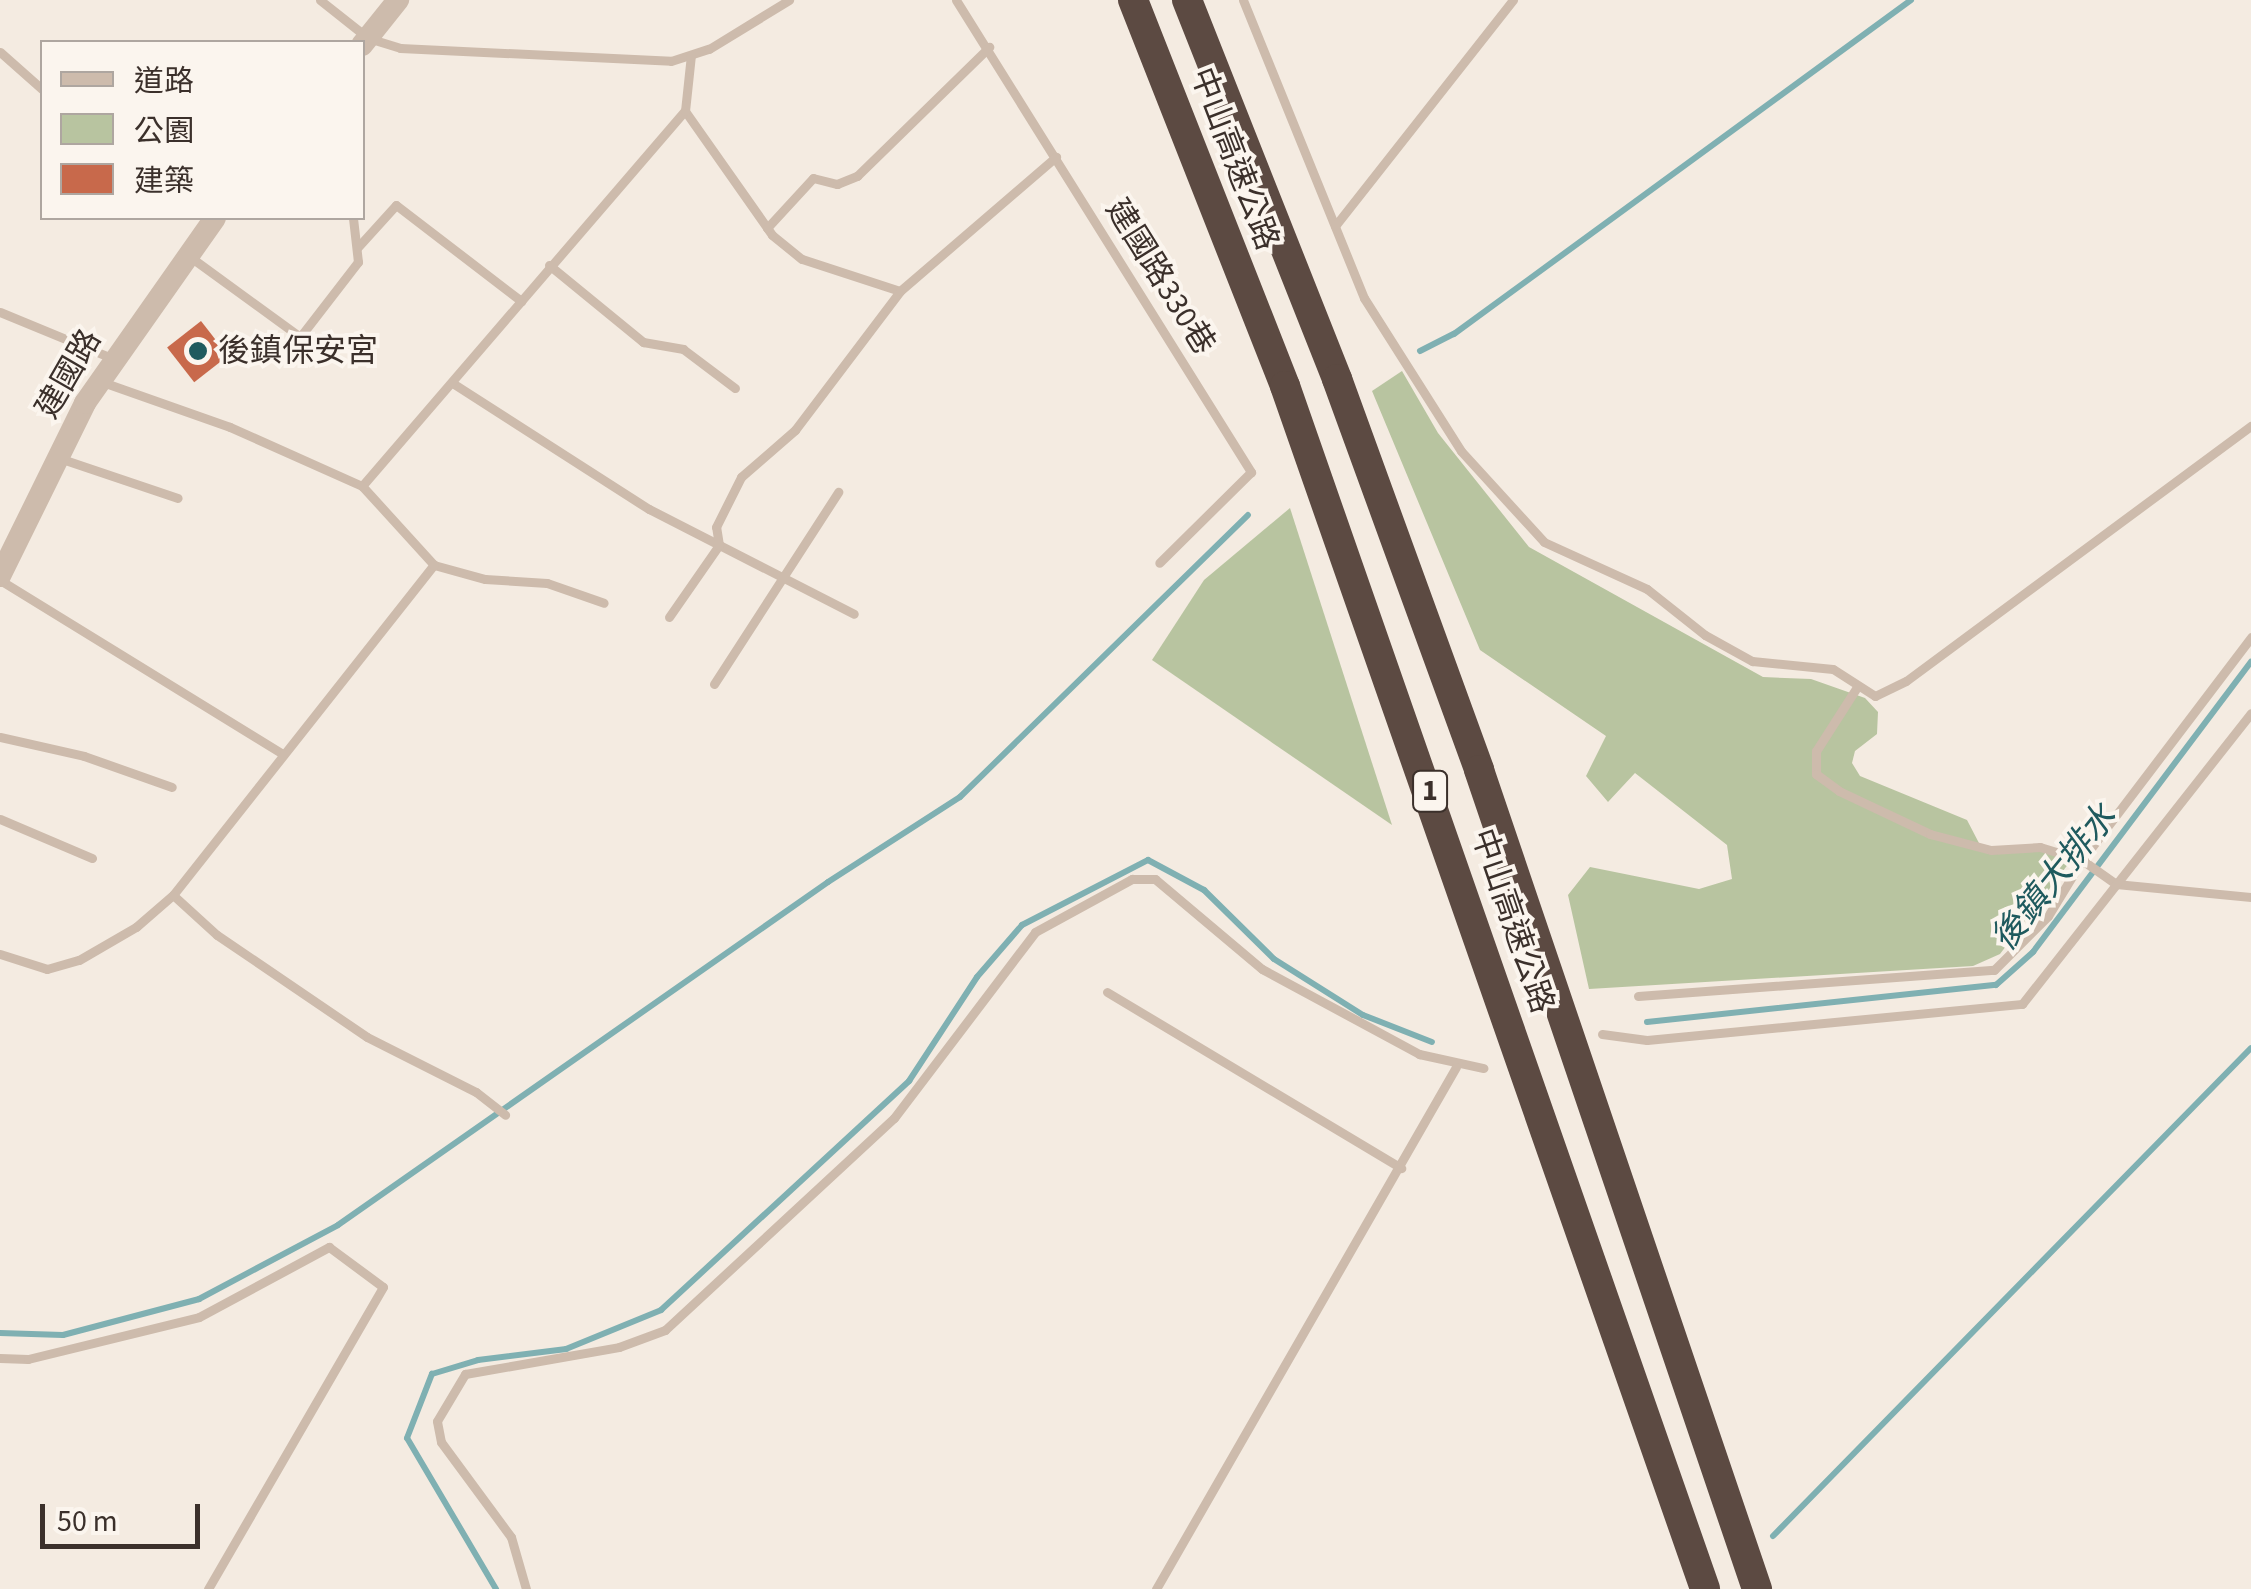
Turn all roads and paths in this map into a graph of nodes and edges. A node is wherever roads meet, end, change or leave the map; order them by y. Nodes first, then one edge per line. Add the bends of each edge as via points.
1 (320, 0) edge
2 (398, 0) edge
3 (789, 0) edge
4 (956, 0) edge
5 (1133, 0) edge
6 (1187, 0) edge
7 (1244, 0) edge
8 (1513, 0) edge
9 (365, 40) edge
10 (366, 41) edge
11 (990, 48) junction
12 (0, 52) edge
13 (691, 54) junction
14 (40, 87) edge
15 (685, 110) junction
16 (1056, 157) junction
17 (213, 220) edge
18 (353, 220) edge
19 (1335, 226) junction
20 (767, 228) junction
21 (356, 248) junction
22 (187, 254) junction
23 (550, 265) junction
24 (900, 290) junction
25 (521, 300) junction
26 (0, 312) edge
27 (114, 359) junction
28 (100, 381) junction
29 (454, 384) junction
30 (735, 388) dead end
31 (2251, 426) edge
32 (60, 458) junction
33 (362, 486) junction
34 (838, 492) dead end
35 (178, 498) dead end
36 (719, 545) junction
37 (1159, 563) dead end
38 (434, 565) junction
39 (0, 578) edge
40 (782, 578) junction
41 (604, 603) dead end
42 (854, 614) dead end
43 (669, 616) dead end
44 (2251, 637) edge
45 (714, 684) dead end
46 (1857, 687) junction
47 (2251, 713) edge
48 (0, 737) edge
49 (283, 754) junction
50 (172, 786) dead end
51 (0, 818) edge
52 (92, 858) dead end
53 (2085, 863) junction
54 (2112, 881) junction
55 (172, 896) junction
56 (2251, 897) edge
57 (0, 954) edge
58 (1108, 992) dead end
59 (1638, 996) dead end
60 (1602, 1034) dead end
61 (1456, 1067) junction
62 (1483, 1068) dead end
63 (505, 1115) dead end
64 (1401, 1168) junction
65 (0, 1358) edge
66 (208, 1589) edge
67 (526, 1589) edge
68 (1156, 1589) edge
69 (1706, 1589) edge
70 (1757, 1589) edge

1 - 9 lane
2 - 10 street
3 - 13 lane
4 - 11 lane, 建國路330巷
5 - 69 highway, 中山高速公路 / 1 via 1291,404
6 - 70 highway, 中山高速公路 / 1 via 1337,378 1479,770
7 - 19 lane
8 - 19 lane
10 - 13 lane via 670,61
11 - 16 lane, 建國路330巷
11 - 20 lane via 857,176 837,184 813,178
12 - 14 lane
13 - 15 lane
15 - 20 lane
15 - 23 lane
16 - 24 lane
16 - 37 lane, 建國路330巷 via 1251,472
17 - 22 street, 建國路
18 - 21 lane
19 - 46 lane via 1364,298 1461,451 1544,542 1647,589 1705,636 1752,661 1832,670
20 - 24 lane via 802,259
21 - 22 lane via 358,262 300,337
21 - 25 lane via 396,205
22 - 27 street, 建國路
23 - 25 lane
23 - 30 lane via 644,342 683,349
24 - 36 lane via 795,430 742,477 716,527
25 - 29 lane
26 - 27 lane
27 - 28 street, 建國路
28 - 32 street, 建國路
28 - 33 lane via 230,427
29 - 33 lane
29 - 36 lane via 648,509
31 - 46 lane via 1906,681 1875,696
32 - 35 lane
32 - 39 street, 建國路
33 - 38 lane
34 - 40 lane
36 - 40 lane
36 - 43 lane
38 - 41 lane via 485,580 547,583
38 - 49 lane
39 - 49 lane
40 - 42 lane
40 - 45 lane
44 - 53 lane
46 - 53 lane via 1816,751 1816,774 1930,834 1991,850 2040,848
47 - 54 lane
48 - 50 lane
49 - 55 lane
51 - 52 lane
53 - 54 lane
53 - 59 lane via 2048,916 1994,970
54 - 56 lane
54 - 60 lane via 2022,1004 1647,1040
55 - 57 lane via 136,927 79,960 47,969
55 - 63 lane via 217,936 368,1037
58 - 64 lane
61 - 62 lane
61 - 64 lane
61 - 67 lane via 1262,968 1223,943 1155,879 1132,879 1034,932 894,1118 665,1330 619,1346 465,1374 437,1421 441,1442 510,1537
64 - 68 lane
65 - 66 lane via 28,1359 199,1318 329,1247 383,1287

